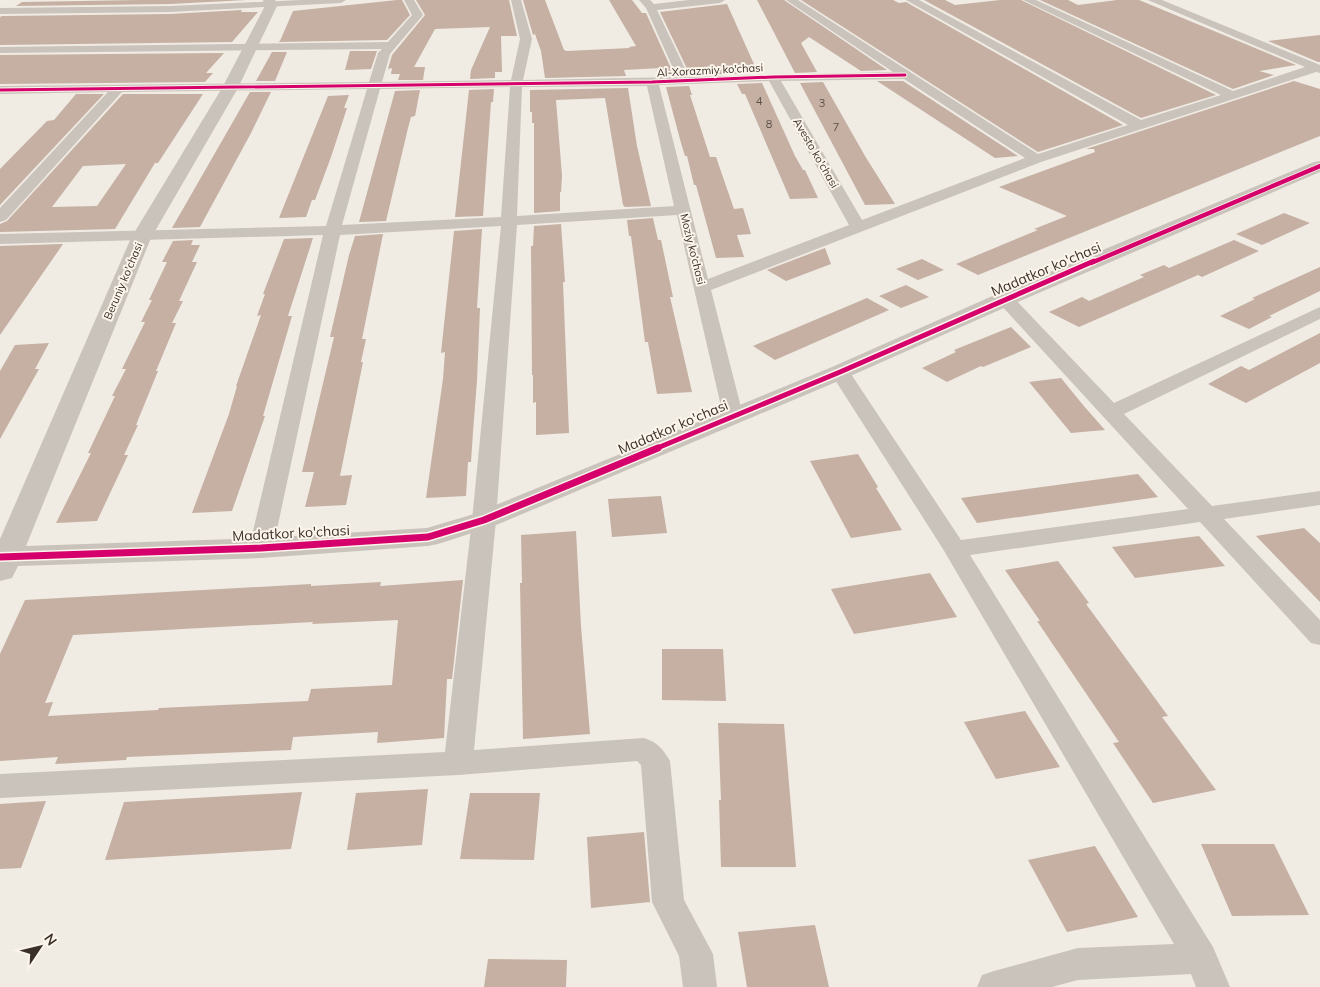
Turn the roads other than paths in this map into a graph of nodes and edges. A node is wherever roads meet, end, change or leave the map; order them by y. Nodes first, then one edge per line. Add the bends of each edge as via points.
1 (341, 0) edge
2 (409, 0) edge
3 (516, 0) edge
4 (720, 0) edge
5 (791, 0) edge
6 (911, 0) edge
7 (1028, 0) edge
8 (1153, 0) edge
9 (270, 3) edge
10 (648, 4) edge
11 (0, 11) edge
12 (392, 45) junction
13 (252, 47) junction
14 (0, 50) edge
15 (1318, 69) edge
16 (905, 75) junction
17 (773, 77) junction
18 (685, 81) junction
19 (652, 82) junction
20 (516, 84) junction
21 (376, 85) junction
22 (230, 88) junction
23 (118, 89) junction
24 (0, 90) edge
25 (1232, 95) junction
26 (1139, 125) junction
27 (1036, 159) junction
28 (1320, 166) edge
29 (683, 210) junction
30 (0, 217) edge
31 (509, 222) junction
32 (859, 228) junction
33 (333, 229) junction
34 (141, 238) junction
35 (0, 239) edge
36 (702, 288) junction
37 (1005, 299) junction
38 (1320, 312) edge
39 (840, 372) junction
40 (1110, 412) junction
41 (734, 415) junction
42 (1320, 498) edge
43 (1206, 514) junction
44 (484, 520) junction
45 (261, 548) junction
46 (955, 549) junction
47 (3, 563) edge
48 (1320, 636) edge
49 (458, 763) junction
50 (0, 786) edge
51 (1207, 973) edge
52 (700, 987) edge
53 (994, 987) edge

1 - 9 street
2 - 12 street via 418,15
3 - 20 street via 526,39
4 - 10 street
5 - 16 street
6 - 26 street
7 - 25 street
8 - 15 street
9 - 11 street via 125,11
9 - 13 street, Beruniy ko'chasi
10 - 18 street
12 - 13 street
12 - 21 street via 384,53
13 - 14 street
13 - 22 street, Beruniy ko'chasi
15 - 25 street
16 - 17 street, Al-Xorazmiy ko'chasi
16 - 27 street
17 - 18 street, Al-Xorazmiy ko'chasi
17 - 32 street, Avesto ko'chasi
18 - 19 street, Al-Xorazmiy ko'chasi
19 - 20 street, Al-Xorazmiy ko'chasi
19 - 29 street, Moziy ko‘chasi
20 - 21 street, Al-Xorazmiy ko'chasi
20 - 31 street
21 - 22 street, Al-Xorazmiy ko'chasi
21 - 33 street
22 - 23 street, Al-Xorazmiy ko'chasi
22 - 34 street, Beruniy ko'chasi
23 - 24 street, Al-Xorazmiy ko'chasi
23 - 30 street
25 - 26 street
26 - 27 street
27 - 32 street
28 - 37 street, Madatkor ko'chasi
29 - 31 street
29 - 36 street, Moziy ko‘chasi
31 - 33 street
31 - 44 street
32 - 36 street
33 - 34 street
33 - 45 street
34 - 35 street
34 - 47 street, Beruniy ko'chasi
36 - 41 street, Moziy ko‘chasi
37 - 39 street, Madatkor ko'chasi
37 - 40 street
38 - 40 street
39 - 41 street, Madatkor ko'chasi
39 - 46 street
40 - 43 street
41 - 44 street, Madatkor ko'chasi
42 - 43 street
43 - 46 street
43 - 48 street
44 - 45 street, Madatkor ko'chasi via 428,537
44 - 49 street
45 - 47 street, Madatkor ko'chasi
46 - 51 street
49 - 50 street
49 - 52 street via 644,748 654,761 668,902 696,954
51 - 53 street via 1078,964

